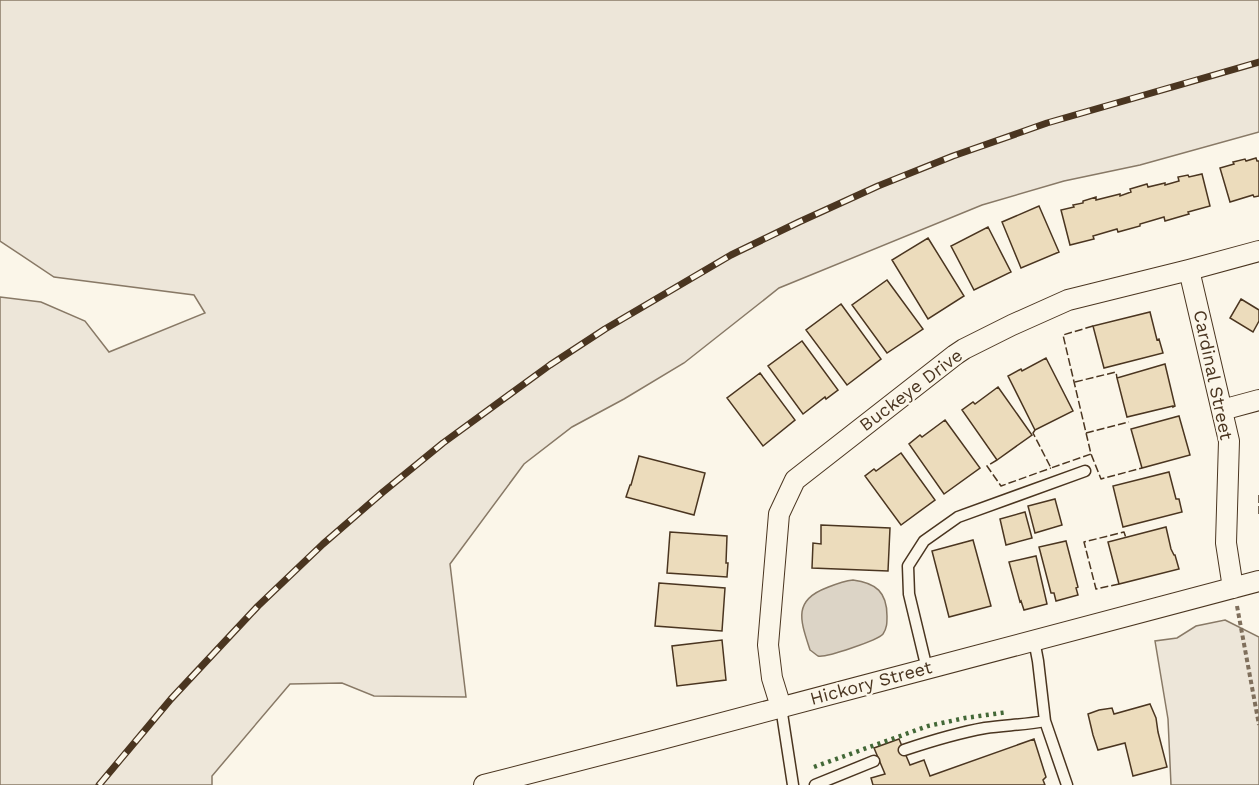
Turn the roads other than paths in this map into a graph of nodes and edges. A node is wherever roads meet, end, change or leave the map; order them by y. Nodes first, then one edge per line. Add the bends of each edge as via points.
1 (1259, 251) edge
2 (1189, 270) junction
3 (1259, 400) edge
4 (1222, 410) junction
5 (1085, 471) dead end
6 (1259, 581) edge
7 (1233, 588) junction
8 (1034, 640) junction
9 (927, 669) junction
10 (781, 707) junction
11 (1045, 721) junction
12 (904, 750) dead end
13 (874, 761) dead end
14 (484, 785) edge
15 (793, 785) edge
16 (815, 785) edge
17 (1067, 785) edge

1 - 2 street, Buckeye Drive
2 - 4 street, Cardinal Street
2 - 10 street, Buckeye Drive via 1068,300 964,349 795,480 779,514 768,645
3 - 4 street
4 - 7 street, Cardinal Street via 1229,441 1226,543
5 - 9 lane via 958,517 924,541 908,566 909,594
6 - 7 street, Hickory Street
7 - 8 street, Hickory Street
8 - 9 street, Hickory Street
8 - 11 lane
9 - 10 street, Hickory Street
10 - 14 street, Hickory Street
10 - 15 lane
11 - 12 lane via 961,733
11 - 17 lane
13 - 16 lane

